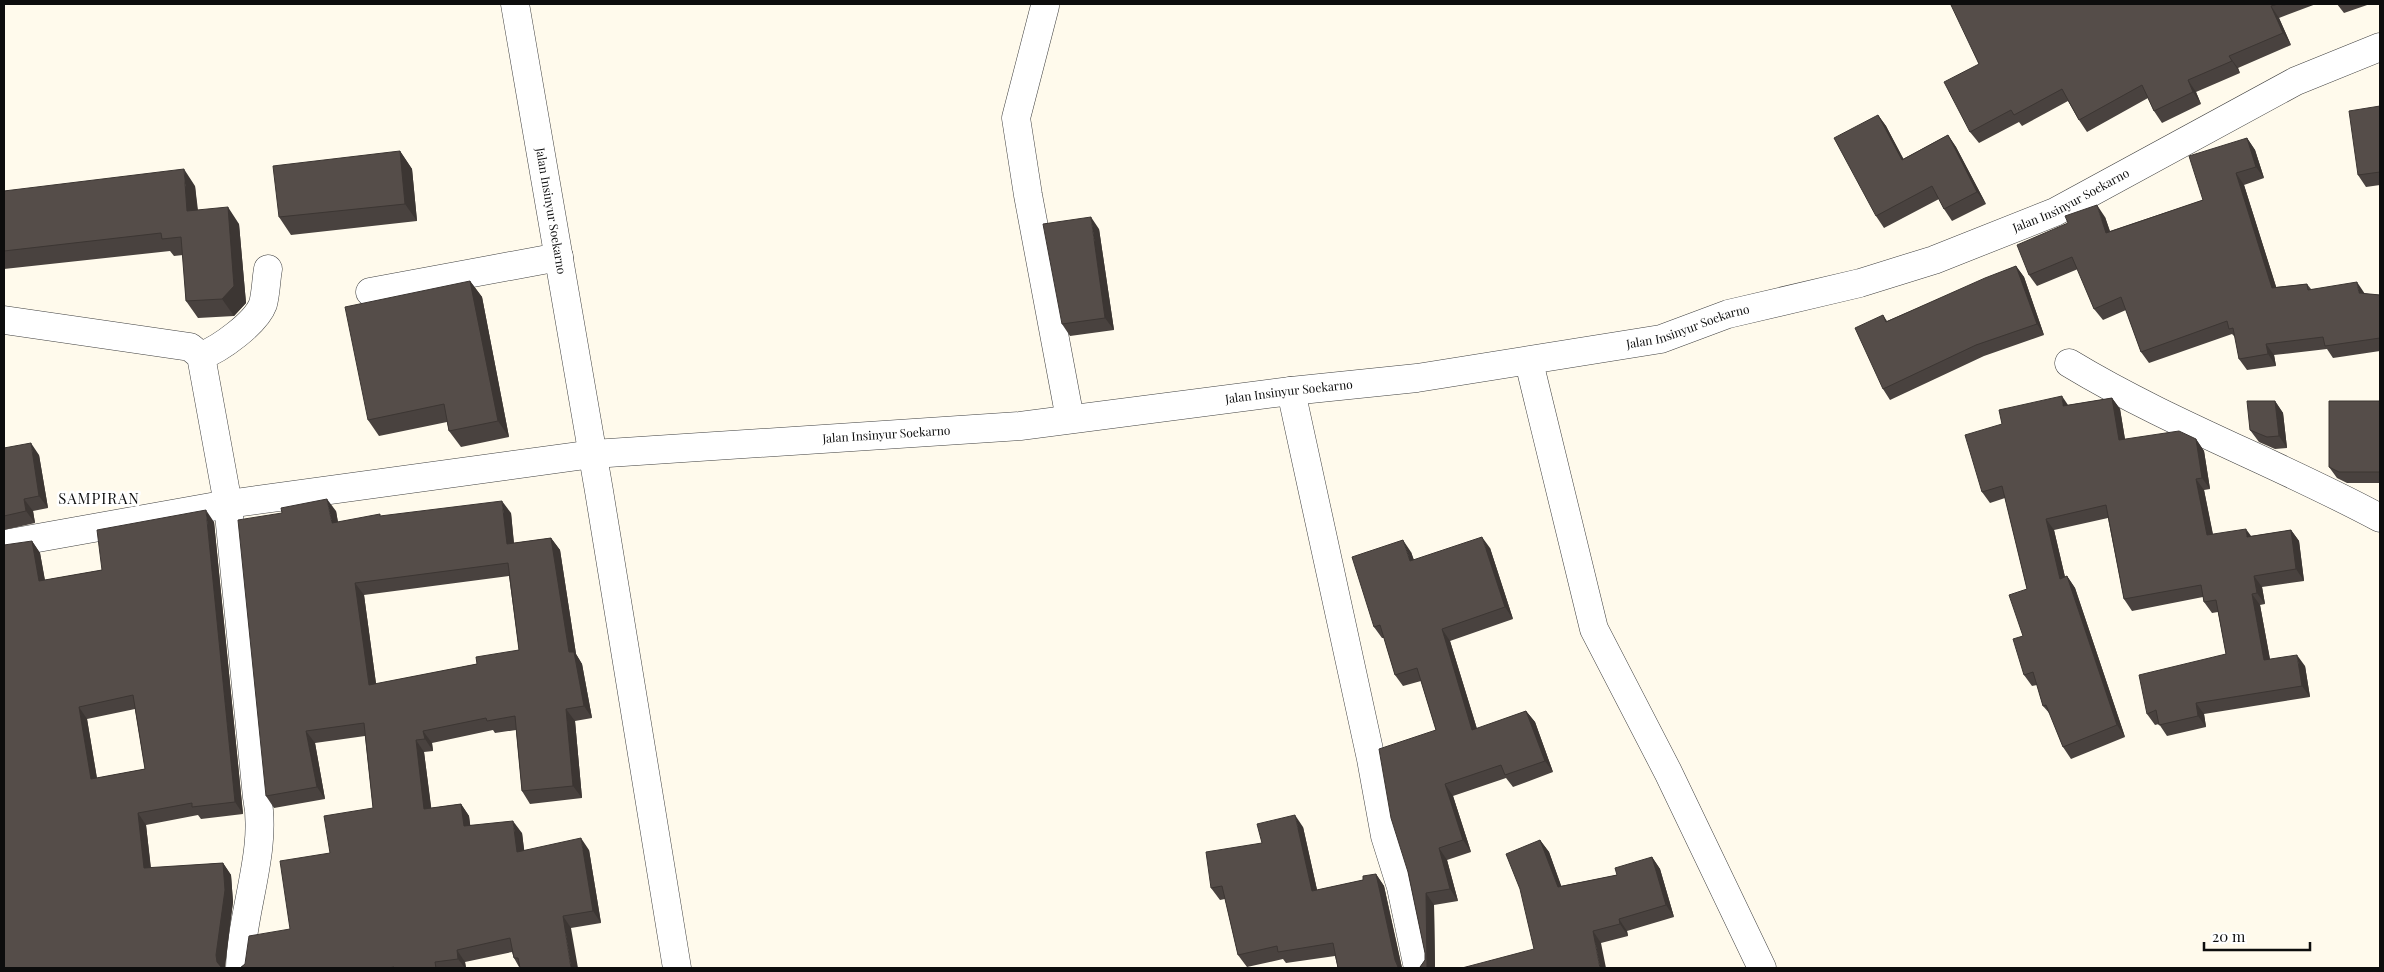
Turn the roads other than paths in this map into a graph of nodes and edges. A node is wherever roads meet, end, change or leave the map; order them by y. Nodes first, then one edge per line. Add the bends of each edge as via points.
1 (514, 4) edge
2 (1045, 6) dead end
3 (2380, 47) edge
4 (559, 257) junction
5 (268, 269) dead end
6 (370, 292) dead end
7 (4, 320) edge
8 (201, 356) junction
9 (1529, 362) junction
10 (2069, 363) dead end
11 (1291, 391) junction
12 (1070, 419) junction
13 (593, 454) junction
14 (228, 504) junction
15 (2380, 518) edge
16 (4, 544) edge
17 (240, 968) edge
18 (677, 968) edge
19 (1418, 968) edge
20 (1762, 968) edge

1 - 4 street, Jalan Insinyur Soekarno
2 - 12 street via 1016,118
3 - 9 street, Jalan Insinyur Soekarno via 2296,81 2055,212 1934,260 1860,283 1728,314 1661,339
4 - 6 street
4 - 13 street, Jalan Insinyur Soekarno
5 - 8 street via 262,305 249,323 213,351
7 - 8 street via 190,347
8 - 14 street
9 - 11 street, Jalan Insinyur Soekarno
9 - 20 street via 1594,629 1668,772
10 - 15 street via 2115,391 2324,488
11 - 12 street, Jalan Insinyur Soekarno
11 - 19 street via 1384,836 1401,887
12 - 13 street, Jalan Insinyur Soekarno via 1010,426
13 - 14 street
13 - 18 street
14 - 16 street
14 - 17 street via 261,814 260,837 240,948

